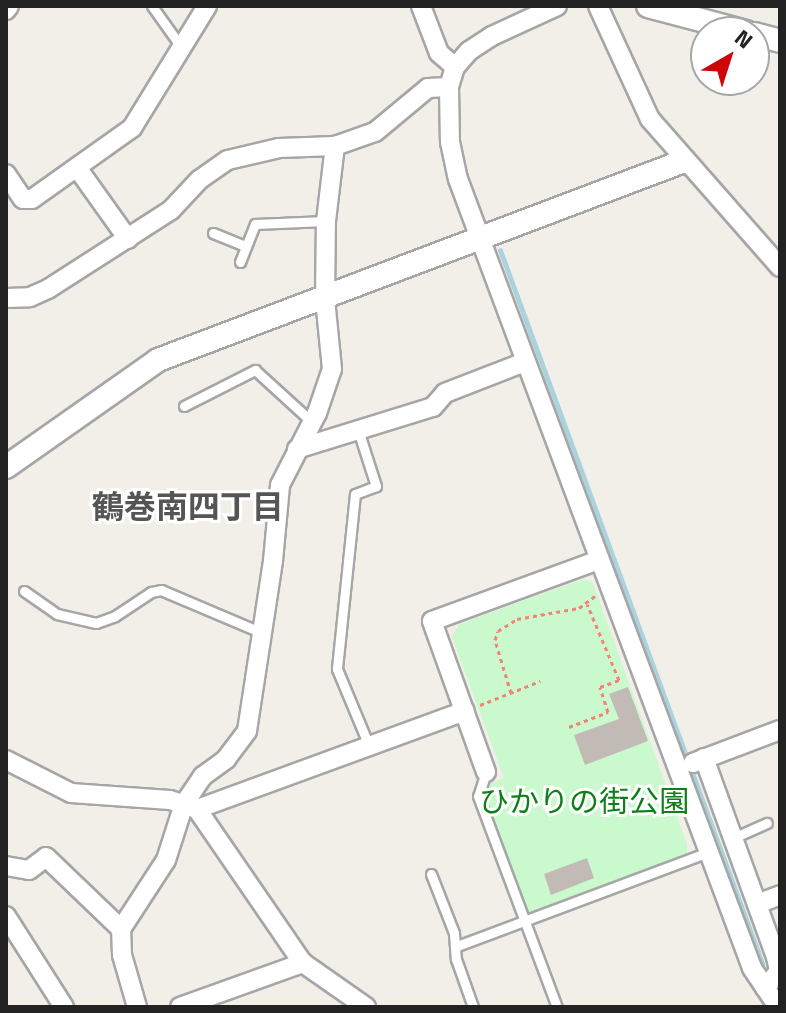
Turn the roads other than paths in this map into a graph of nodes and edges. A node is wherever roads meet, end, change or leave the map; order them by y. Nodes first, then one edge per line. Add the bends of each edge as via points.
1 (152, 6) edge
2 (207, 6) edge
3 (421, 6) edge
4 (557, 6) edge
5 (598, 6) edge
6 (648, 6) edge
7 (690, 17) edge
8 (182, 48) junction
9 (455, 67) junction
10 (449, 87) junction
11 (335, 146) junction
12 (684, 161) junction
13 (78, 169) junction
14 (6, 174) edge
15 (326, 221) junction
16 (213, 233) dead end
17 (478, 238) junction
18 (128, 239) junction
19 (246, 246) junction
20 (240, 262) dead end
21 (780, 267) edge
22 (6, 298) edge
23 (325, 299) junction
24 (525, 362) junction
25 (184, 406) dead end
26 (312, 422) junction
27 (358, 430) junction
28 (297, 449) junction
29 (6, 467) edge
30 (599, 560) junction
31 (24, 591) dead end
32 (260, 632) junction
33 (465, 711) junction
34 (780, 730) edge
35 (369, 746) junction
36 (704, 758) junction
37 (6, 760) edge
38 (679, 768) junction
39 (486, 772) joint
40 (190, 807) junction
41 (767, 823) dead end
42 (733, 838) junction
43 (709, 851) junction
44 (6, 866) edge
45 (431, 874) dead end
46 (780, 895) edge
47 (757, 904) junction
48 (6, 916) edge
49 (524, 921) junction
50 (121, 929) junction
51 (457, 946) junction
52 (303, 963) junction
53 (765, 988) junction
54 (64, 1007) edge
55 (137, 1007) edge
56 (180, 1007) edge
57 (366, 1007) edge
58 (473, 1007) edge
59 (557, 1007) edge
60 (778, 1007) edge

1 - 8 lane
2 - 8 street
3 - 9 street via 439,53
4 - 9 street via 492,36
5 - 12 street via 650,119
6 - 7 street
8 - 13 street via 132,128
9 - 10 street
10 - 11 street via 428,88 375,132
10 - 17 street via 450,142
11 - 15 street
11 - 18 street via 279,148 228,160
12 - 17 street
12 - 21 street
13 - 14 street via 32,199 23,199
13 - 18 street
15 - 19 lane via 255,224
15 - 23 street
16 - 19 lane
17 - 23 street
17 - 24 street
18 - 22 street via 48,289 30,297
19 - 20 lane
23 - 26 street via 332,369
23 - 29 street via 158,360
24 - 27 street via 445,393 433,407
24 - 30 street
25 - 26 lane via 255,370
26 - 28 street
27 - 28 street
27 - 35 lane via 376,486 355,494 337,669
28 - 32 street via 280,485
30 - 33 street via 432,621
30 - 38 street
31 - 32 lane via 57,614 96,623 161,590
32 - 40 street via 247,731 226,759 203,776
33 - 35 street
33 - 39 street
34 - 36 street
35 - 40 street
36 - 38 street
36 - 42 street
37 - 40 street via 71,793
38 - 43 street
39 - 49 lane via 478,796
40 - 50 street via 166,860
40 - 52 street
41 - 42 lane
42 - 47 street
43 - 49 lane
43 - 53 street via 752,968
44 - 50 street via 29,870 46,857
45 - 51 lane
46 - 47 street
47 - 53 street via 779,971
48 - 54 street
49 - 51 lane
49 - 59 lane
50 - 55 street via 122,955
51 - 58 lane via 456,959
52 - 56 street
52 - 57 street
53 - 60 street

